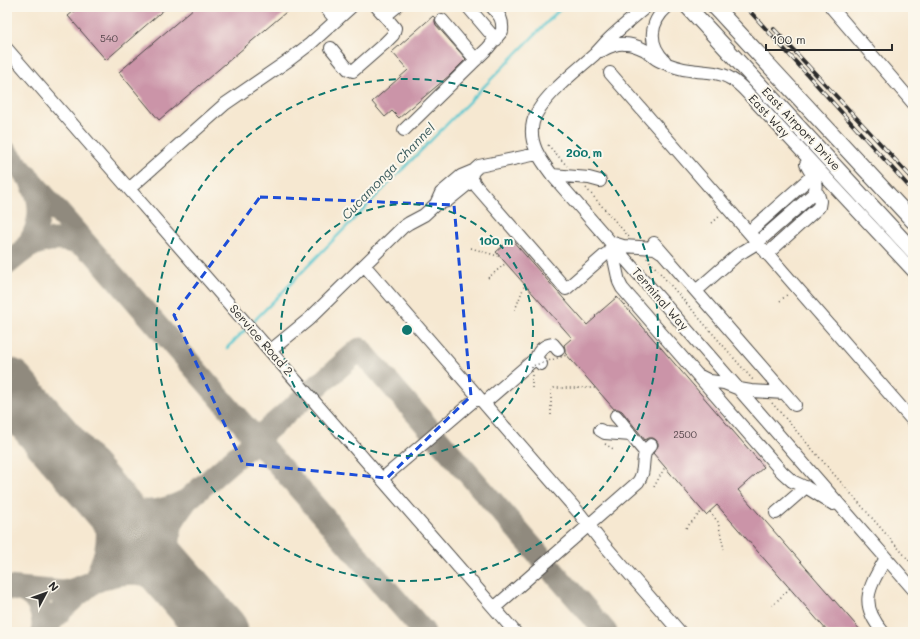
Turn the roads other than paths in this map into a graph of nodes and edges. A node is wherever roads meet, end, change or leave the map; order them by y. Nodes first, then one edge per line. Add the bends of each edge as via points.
1 (325, 7) edge
2 (351, 7) edge
3 (396, 7) edge
4 (468, 7) edge
5 (646, 7) edge
6 (667, 7) edge
7 (688, 7) edge
8 (715, 7) edge
9 (831, 7) edge
10 (494, 8) edge
11 (381, 12) edge
12 (442, 20) dead end
13 (332, 23) junction
14 (496, 40) junction
15 (330, 48) dead end
16 (7, 49) edge
17 (595, 54) junction
18 (476, 60) junction
19 (670, 65) junction
20 (610, 73) dead end
21 (913, 103) edge
22 (404, 130) dead end
23 (792, 141) junction
24 (537, 154) junction
25 (552, 175) junction
26 (473, 176) junction
27 (600, 181) dead end
28 (816, 184) junction
29 (129, 189) junction
30 (576, 203) junction
31 (913, 221) edge
32 (610, 242) junction
33 (654, 243) dead end
34 (758, 243) junction
35 (913, 251) edge
36 (663, 252) junction
37 (606, 254) junction
38 (364, 266) junction
39 (913, 271) edge
40 (617, 272) junction
41 (696, 290) junction
42 (270, 351) junction
43 (562, 353) road end
44 (698, 376) junction
45 (739, 389) junction
46 (784, 393) junction
47 (481, 400) junction
48 (795, 405) dead end
49 (913, 421) edge
50 (631, 435) junction
51 (382, 479) junction
52 (806, 487) junction
53 (776, 514) dead end
54 (848, 515) junction
55 (588, 525) junction
56 (886, 558) junction
57 (911, 585) edge
58 (494, 608) junction
59 (515, 632) edge
60 (680, 632) edge
61 (883, 632) edge

1 - 13 street
2 - 13 street
3 - 11 street
4 - 14 street
5 - 17 street, Terminal Way
6 - 19 street via 655,22 653,37 658,53
7 - 35 main road, East Airport Drive
8 - 31 main road, East Airport Drive
9 - 21 street
10 - 14 street via 502,20 502,31
11 - 15 street via 395,28 393,35 353,71 348,69
12 - 18 street
13 - 29 street via 310,44 225,104
14 - 18 street
16 - 29 street, Service Road 2
17 - 19 street, East Way via 613,45 632,45
17 - 24 street, Terminal Way via 558,88 536,114 532,132
18 - 22 street
19 - 23 street, East Way via 716,73 731,79
20 - 34 street
23 - 28 street
23 - 39 street, East Way
24 - 25 street, Terminal Way
24 - 26 street via 479,166
25 - 27 street
25 - 30 street, Terminal Way
26 - 37 street via 477,187 566,289
26 - 38 street via 468,184 447,201 436,204 403,227
28 - 34 street
28 - 34 street via 816,201
29 - 42 street, Service Road 2
30 - 32 street, Terminal Way
30 - 37 street via 579,218 600,242
32 - 36 street via 623,246 655,248
32 - 40 street
32 - 45 street, Terminal Way
33 - 36 street
34 - 41 street via 741,247 737,255
34 - 49 street
36 - 41 street
37 - 40 street
38 - 42 street
38 - 47 street
40 - 44 street via 622,288
41 - 46 street
42 - 51 street, Service Road 2
43 - 47 street via 553,344 547,345 538,352 539,361
44 - 45 street via 730,384
44 - 52 street via 782,472 792,481
45 - 46 street
45 - 54 street, Terminal Way
46 - 48 street
47 - 51 street
47 - 55 street
50 - 50 street via 618,419 604,432
50 - 55 street via 648,448 643,474 632,487
51 - 58 street, Service Road 2
52 - 53 street
52 - 54 street
54 - 56 street, Terminal Way
55 - 58 street
55 - 60 street
56 - 57 street, Terminal Way
56 - 61 street via 873,580 868,597 870,612
58 - 59 street, Service Road 2

